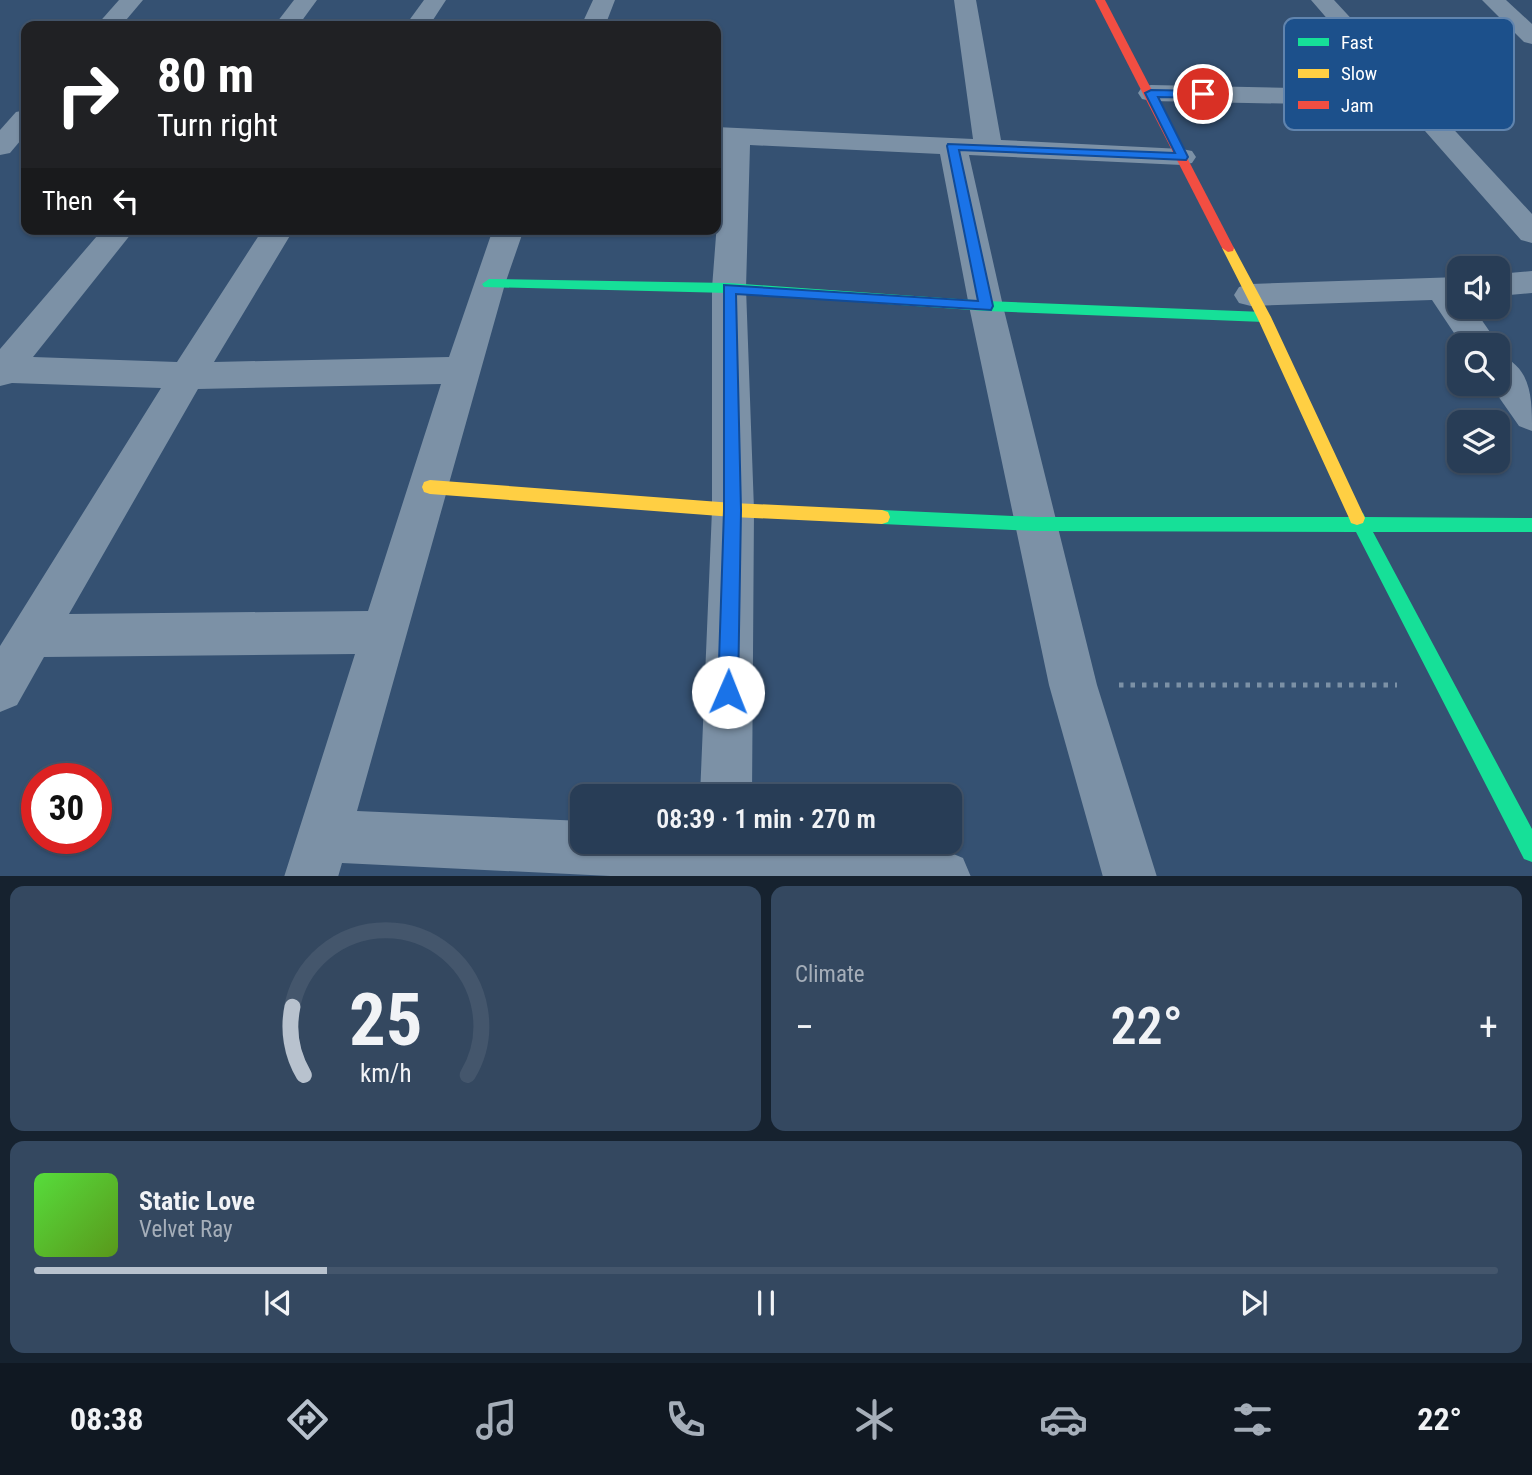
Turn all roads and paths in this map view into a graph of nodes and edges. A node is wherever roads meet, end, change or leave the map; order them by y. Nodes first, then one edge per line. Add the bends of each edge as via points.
1 (132, 0) edge
2 (306, 0) edge
3 (435, 0) edge
4 (604, 0) edge
5 (965, 0) edge
6 (1100, 0) edge
7 (1322, 0) edge
8 (1493, 0) edge
9 (1338, 18) edge
10 (1512, 18) edge
11 (1514, 20) edge
12 (113, 21) edge
13 (290, 21) edge
14 (420, 21) edge
15 (595, 21) edge
16 (1532, 37) edge
17 (1151, 93) junction
18 (1284, 96) edge
19 (21, 124) edge
20 (1440, 130) edge
21 (727, 135) edge
22 (0, 147) edge
23 (970, 147) junction
24 (1182, 157) junction
25 (1532, 233) edge
26 (115, 235) edge
27 (275, 235) edge
28 (507, 235) edge
29 (1532, 282) edge
30 (489, 284) junction
31 (1510, 284) edge
32 (729, 288) junction
33 (1447, 289) edge
34 (986, 306) junction
35 (1258, 306) junction
36 (463, 370) junction
37 (1, 371) edge
38 (187, 376) junction
39 (1510, 385) edge
40 (1532, 415) edge
41 (430, 487) junction
42 (733, 510) junction
43 (1359, 523) junction
44 (1036, 524) junction
45 (1532, 525) edge
46 (383, 632) junction
47 (32, 636) junction
48 (1073, 684) junction
49 (1442, 685) junction
50 (0, 689) edge
51 (726, 784) edge
52 (1532, 851) edge
53 (318, 856) edge
54 (724, 857) edge
55 (933, 876) edge
56 (1130, 876) edge

1 - 12 street
2 - 13 street
3 - 14 street
4 - 15 street
5 - 23 street
6 - 17 street
7 - 9 street
8 - 10 street
11 - 16 street
17 - 18 street
17 - 24 street
19 - 22 street
20 - 25 street
21 - 23 street
21 - 32 street
23 - 24 street
23 - 34 street
24 - 35 street
26 - 37 street
27 - 38 street
28 - 30 street
29 - 31 street
30 - 32 street
30 - 36 street
32 - 34 street
32 - 42 street
33 - 35 street
34 - 35 street
34 - 44 street
35 - 43 street
36 - 38 street
36 - 41 street
37 - 38 street
38 - 47 street
39 - 40 street
41 - 42 street
41 - 46 street
42 - 44 street
42 - 51 street
43 - 44 street
43 - 45 street
43 - 49 street
44 - 48 street
46 - 47 street
46 - 53 street
47 - 50 street
48 - 49 path
48 - 56 street
49 - 52 street
53 - 54 street
54 - 55 street

